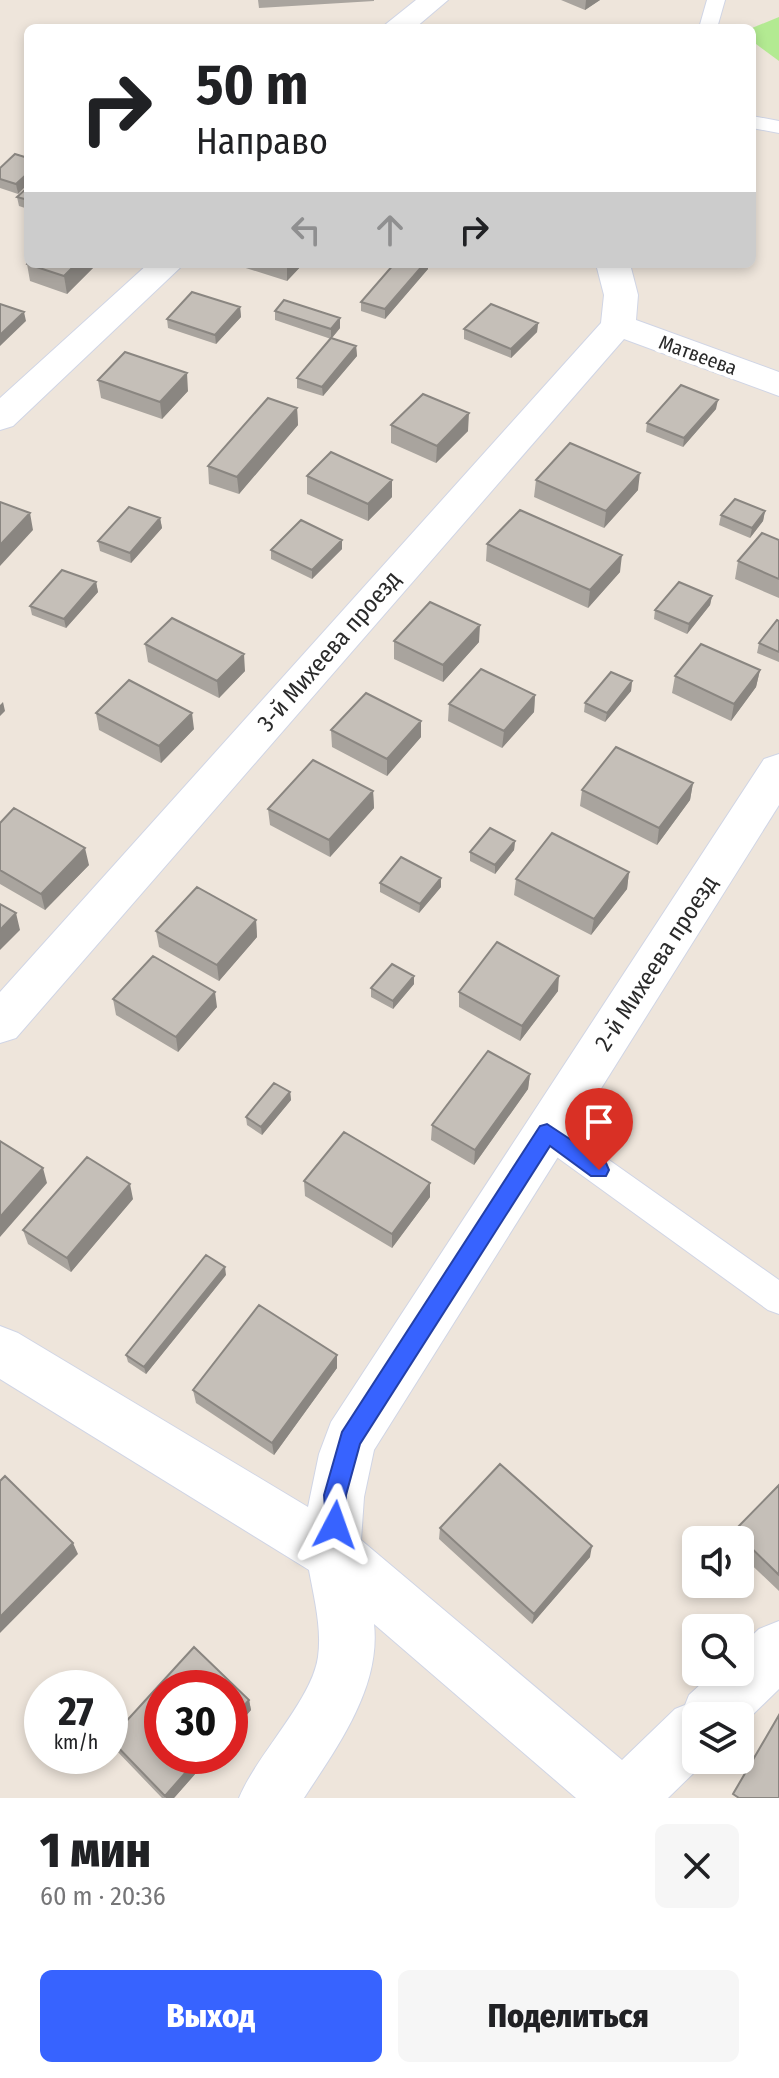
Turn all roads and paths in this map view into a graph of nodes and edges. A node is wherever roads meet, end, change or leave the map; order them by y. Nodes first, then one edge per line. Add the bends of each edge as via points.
1 (434, 0) edge
2 (716, 0) edge
3 (401, 24) edge
4 (709, 24) edge
5 (756, 123) edge
6 (779, 127) edge
7 (163, 268) edge
8 (614, 268) edge
9 (618, 325) junction
10 (779, 385) edge
11 (0, 418) edge
12 (779, 770) edge
13 (0, 1024) edge
14 (547, 1133) junction
15 (779, 1299) edge
16 (0, 1350) edge
17 (335, 1554) junction
18 (779, 1649) edge
19 (724, 1702) edge
20 (682, 1743) edge
21 (269, 1798) edge
22 (623, 1798) edge

1 - 3 street
2 - 4 lane
5 - 6 lane
7 - 11 street
8 - 9 street via 621,295
9 - 10 street, Матвеева
9 - 13 street, 3-й Михеева проезд
12 - 14 street, 2-й Михеева проезд
14 - 15 lane
14 - 17 street, 2-й Михеева проезд via 350,1440 335,1495
16 - 17 street
17 - 21 street, 2-й Михеева проезд via 347,1612 346,1662 315,1727
17 - 22 street
18 - 19 street
20 - 22 street

